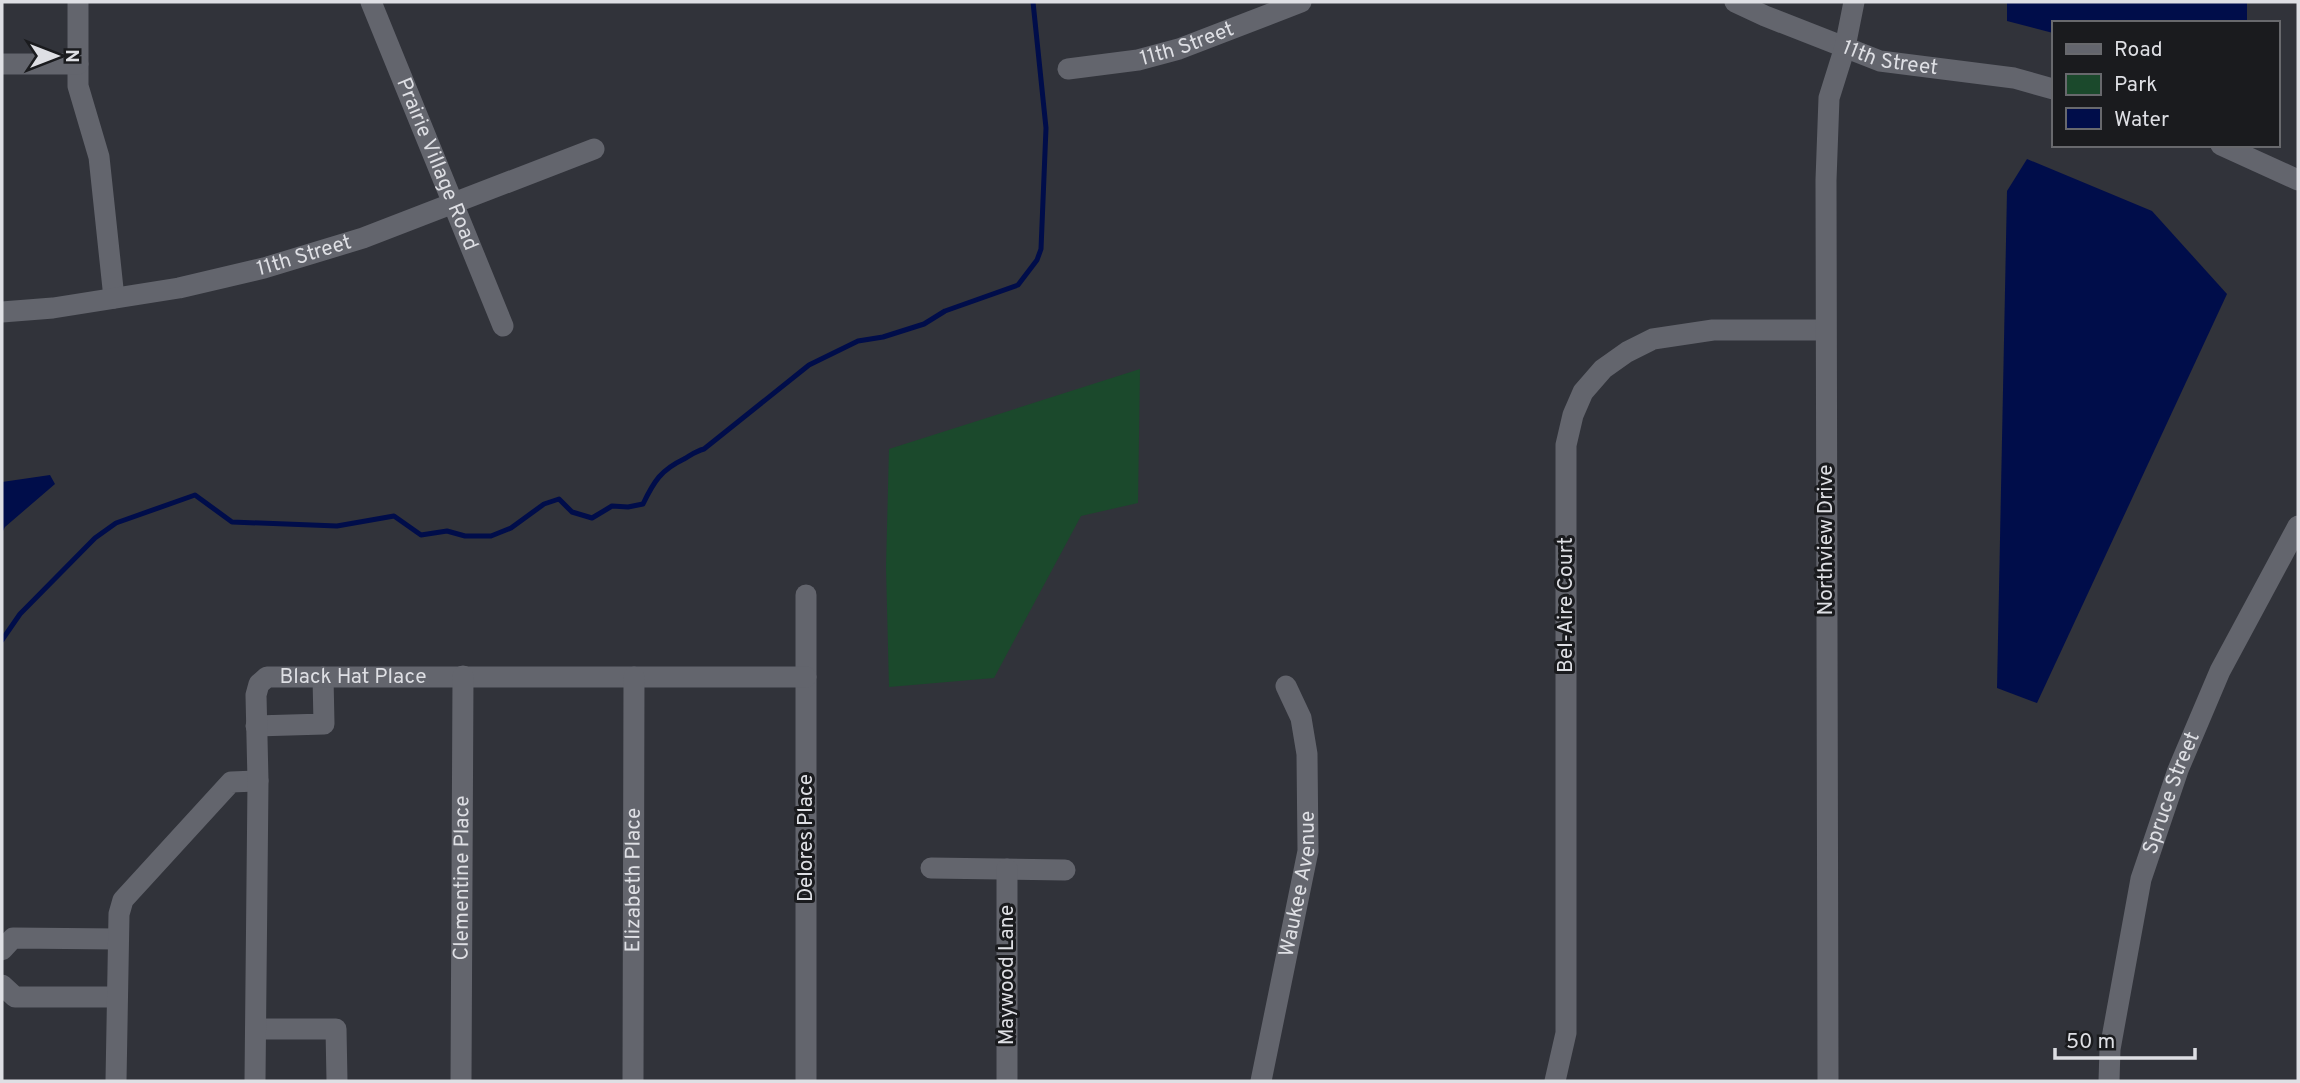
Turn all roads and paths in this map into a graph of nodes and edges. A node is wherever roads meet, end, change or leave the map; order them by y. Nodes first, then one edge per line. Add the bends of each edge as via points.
1 (78, 2) edge
2 (371, 2) edge
3 (1301, 2) edge
4 (1735, 2) edge
5 (1854, 2) edge
6 (1844, 47) junction
7 (2, 64) edge
8 (78, 64) junction
9 (1068, 69) dead end
10 (2052, 89) edge
11 (2225, 147) edge
12 (594, 149) dead end
13 (2298, 180) edge
14 (453, 203) junction
15 (114, 298) junction
16 (2, 312) edge
17 (503, 326) dead end
18 (1825, 330) junction
19 (2298, 526) edge
20 (806, 595) dead end
21 (463, 676) junction
22 (323, 677) junction
23 (634, 677) junction
24 (806, 677) junction
25 (1286, 686) dead end
26 (257, 726) junction
27 (258, 781) junction
28 (931, 868) dead end
29 (1007, 869) junction
30 (1065, 870) dead end
31 (118, 939) junction
32 (2, 950) edge
33 (2, 985) edge
34 (117, 997) junction
35 (256, 1029) junction
36 (116, 1081) edge
37 (255, 1081) edge
38 (337, 1081) edge
39 (461, 1081) edge
40 (633, 1081) edge
41 (806, 1081) edge
42 (1007, 1081) edge
43 (1261, 1081) edge
44 (1555, 1081) edge
45 (1828, 1081) edge
46 (2109, 1081) edge

1 - 8 street
2 - 14 street, Prairie Village Road
3 - 9 street, 11th Street via 1179,49 1138,60
4 - 6 street, 11th Street
5 - 6 street, Northview Drive
6 - 10 street, 11th Street via 1880,61 2014,78
6 - 18 street, Northview Drive via 1829,98
7 - 8 street
8 - 15 street via 78,86 100,157
11 - 13 street
12 - 14 street, 11th Street
14 - 15 street, 11th Street via 363,238 264,268
14 - 17 street, Prairie Village Road
15 - 16 street, 11th Street
18 - 44 street, Bel-Aire Court via 1713,330 1653,339 1603,369 1583,392 1573,415 1566,445 1566,1033
18 - 45 street, Northview Drive
19 - 46 street, Spruce Street via 2220,671 2178,770 2141,879 2110,1049
20 - 24 street, Delores Place
21 - 22 street, Black Hat Place
21 - 23 street, Black Hat Place
21 - 39 street, Clementine Place
22 - 26 street, Black Hat Place via 267,677 256,695
22 - 26 street via 324,724
23 - 24 street, Black Hat Place
23 - 40 street, Elizabeth Place
24 - 41 street, Delores Place
25 - 43 street, Waukee Avenue via 1301,718 1307,754 1308,850
26 - 27 street, Black Hat Place
27 - 31 street via 231,782 123,900
27 - 35 street, Black Hat Place
28 - 29 street
29 - 30 street
29 - 42 street, Maywood Lane
31 - 32 street via 13,938
31 - 34 street
33 - 34 street via 15,997
34 - 36 street
35 - 37 street, Black Hat Place
35 - 38 street via 336,1029

